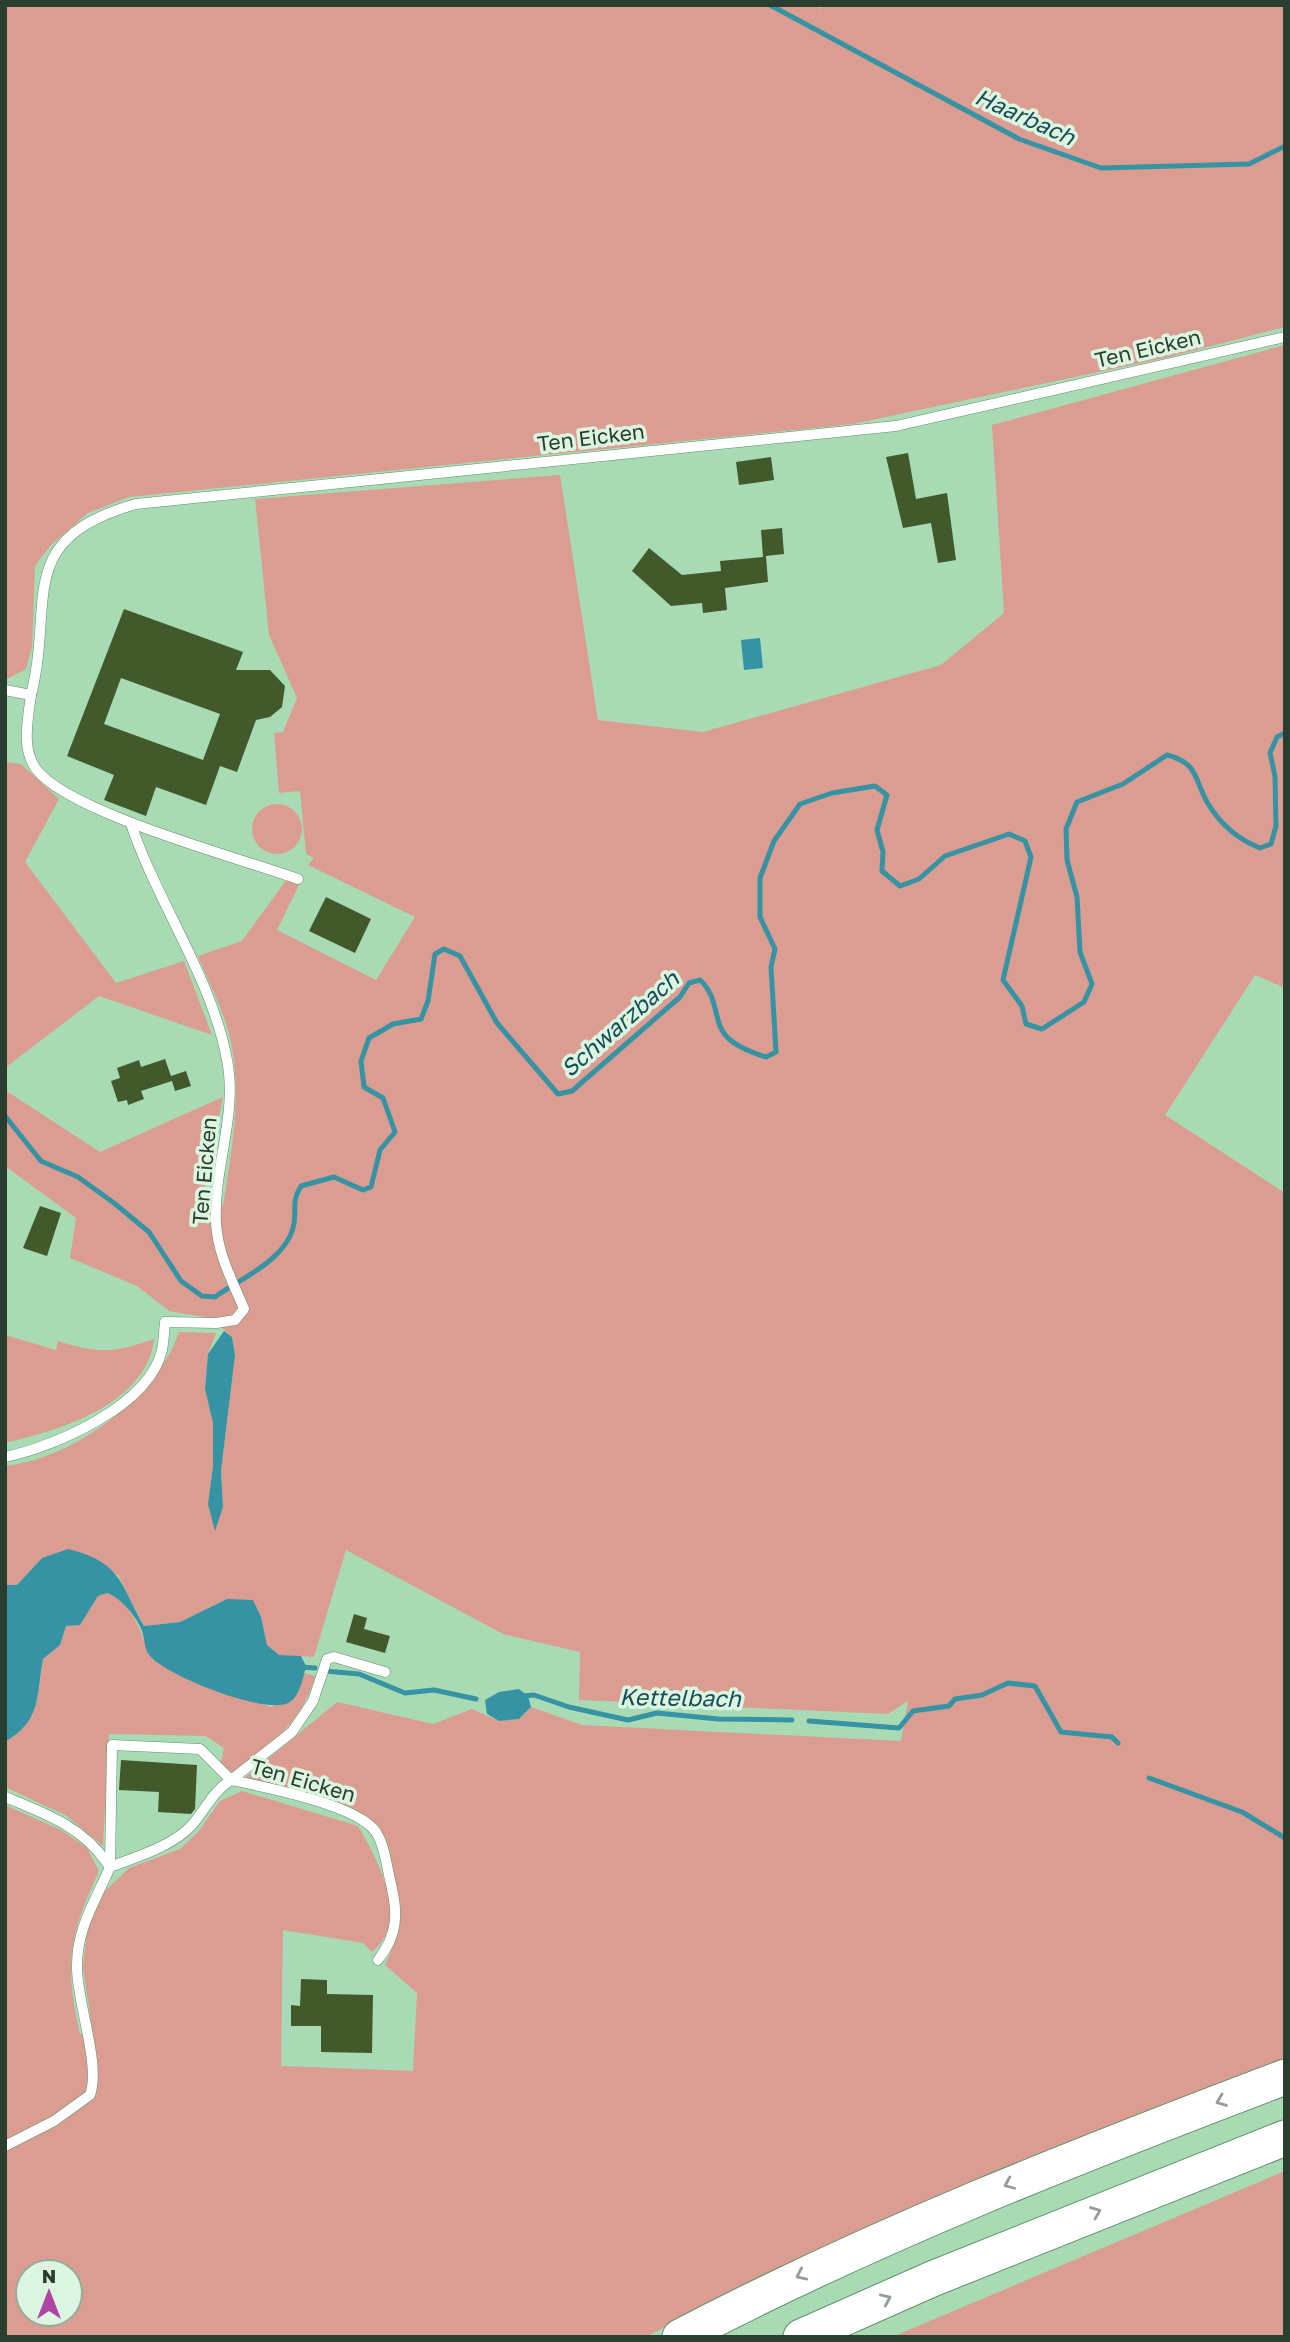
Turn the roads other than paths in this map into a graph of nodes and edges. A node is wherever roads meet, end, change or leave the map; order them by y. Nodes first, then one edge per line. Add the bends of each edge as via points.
1 (1285, 337) edge
2 (5, 691) edge
3 (31, 695) junction
4 (131, 824) junction
5 (298, 879) dead end
6 (5, 1457) edge
7 (385, 1672) dead end
8 (231, 1780) junction
9 (5, 1797) edge
10 (110, 1867) junction
11 (378, 1960) dead end
12 (1285, 2077) edge
13 (1285, 2138) edge
14 (5, 2146) edge
15 (680, 2337) edge
16 (801, 2337) edge

1 - 3 lane, Ten Eicken via 896,426 125,507 75,533 49,563 42,588 41,650
2 - 3 lane
3 - 4 lane, Ten Eicken via 27,746 37,769 53,784
4 - 5 lane, Ten Eicken
4 - 6 lane, Ten Eicken via 209,1004 227,1058 230,1107 216,1222 222,1259 244,1308 235,1320 216,1324 165,1322 162,1351 150,1372 101,1419 59,1441
7 - 8 lane via 327,1659 313,1701 292,1732
8 - 10 lane, Ten Eicken via 174,1839
8 - 10 lane via 200,1749 112,1745
8 - 11 lane, Ten Eicken via 334,1806 353,1813 377,1833 397,1921
9 - 10 lane via 67,1825 87,1839
10 - 14 lane via 91,1905 78,1950 78,1982 94,2086 83,2102 64,2115
12 -> 15 highway via 903,2228 772,2288
16 -> 13 highway via 932,2279

